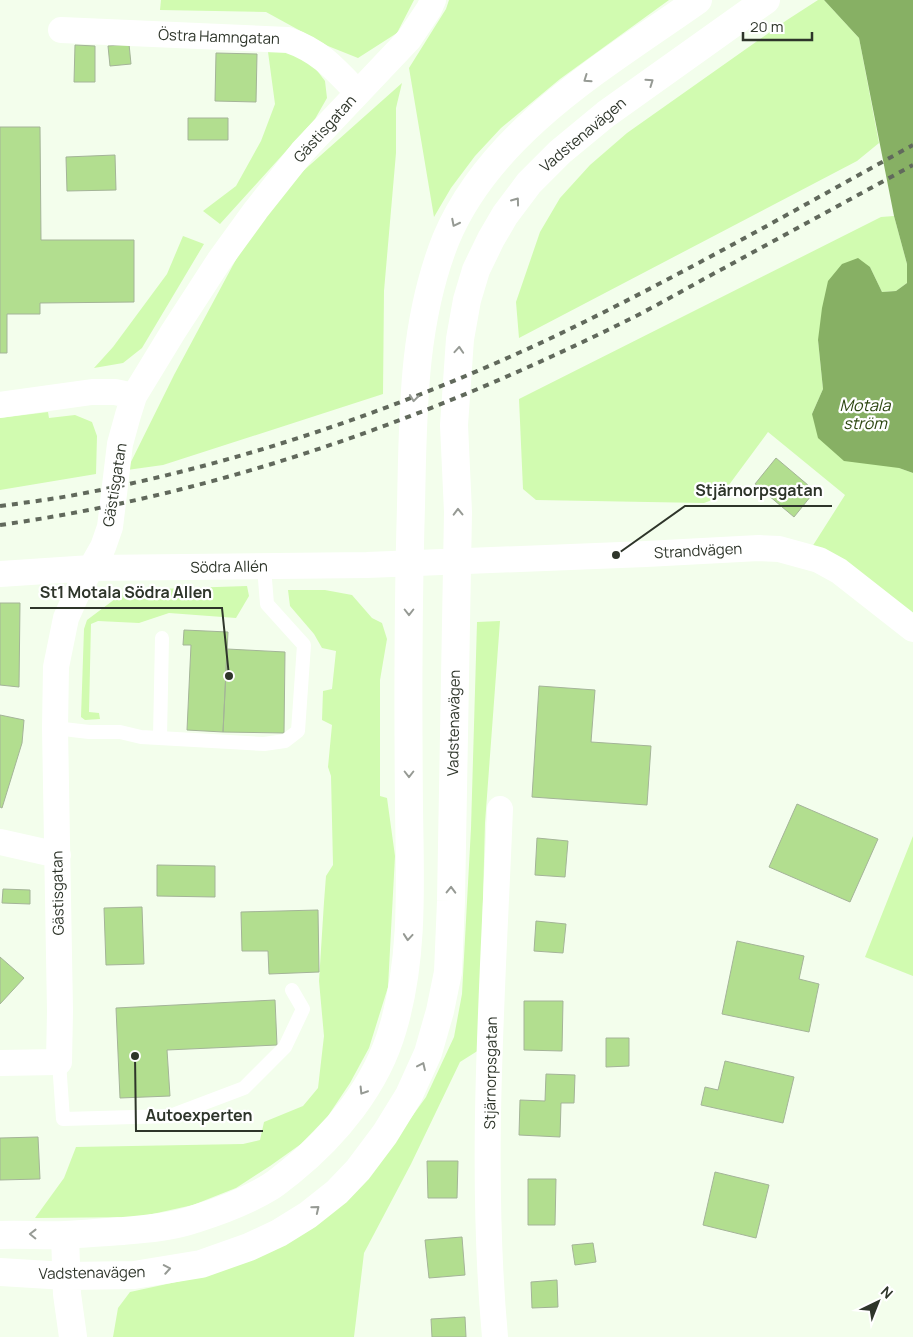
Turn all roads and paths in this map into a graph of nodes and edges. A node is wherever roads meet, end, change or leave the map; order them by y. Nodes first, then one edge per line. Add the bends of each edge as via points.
1 (433, 0) edge
2 (698, 0) edge
3 (766, 0) edge
4 (61, 30) dead end
5 (358, 93) junction
6 (134, 396) junction
7 (0, 405) edge
8 (458, 561) junction
9 (409, 563) junction
10 (264, 566) junction
11 (91, 568) junction
12 (0, 574) edge
13 (913, 629) edge
14 (162, 638) dead end
15 (55, 728) junction
16 (160, 737) junction
17 (500, 809) dead end
18 (0, 842) edge
19 (58, 855) junction
20 (292, 990) dead end
21 (59, 1062) junction
22 (0, 1063) edge
23 (0, 1234) edge
24 (65, 1235) junction
25 (0, 1272) edge
26 (66, 1276) junction
27 (73, 1337) edge
28 (495, 1337) edge

1 - 5 street, Gästisgatan via 409,39
2 -> 9 main road via 574,88 537,119 497,157 461,210 436,272 418,350 413,408
8 -> 3 main road, Vadstenavägen via 454,424 460,339 476,270 491,239 529,183 560,152 606,114
4 - 5 street, Östra Hamngatan via 288,40 318,54
5 - 6 street, Gästisgatan via 302,152 251,217 214,268
6 - 7 street via 92,392
6 - 11 street, Gästisgatan via 120,444 110,527
8 - 9 street, Södra Allén
8 - 13 street, Strandvägen via 780,549 819,560 839,571
26 -> 8 main road, Vadstenavägen via 134,1275 200,1264 279,1233 316,1209 358,1170 386,1134 409,1095 428,1053 448,972
9 - 10 street, Södra Allén
9 -> 24 main road via 411,907 393,1030 379,1063 362,1094 337,1126 306,1159 272,1187 231,1207 191,1221 148,1229
10 - 11 street, Södra Allén
10 - 16 lane via 267,604 304,645 298,731 285,741 264,744
11 - 12 street, Södra Allén
11 - 15 street, Gästisgatan via 70,609 61,636 56,667
14 - 16 lane
15 - 16 lane
15 - 19 street, Gästisgatan
17 - 28 street, Stjärnorpsgatan via 490,1057 488,1224
18 - 19 street
19 - 21 street, Gästisgatan
20 - 21 lane via 303,1009 286,1047 244,1088 170,1116 63,1120
21 - 22 street
24 -> 23 main road
24 - 26 main road
25 - 26 main road, Vadstenavägen
26 - 27 main road

